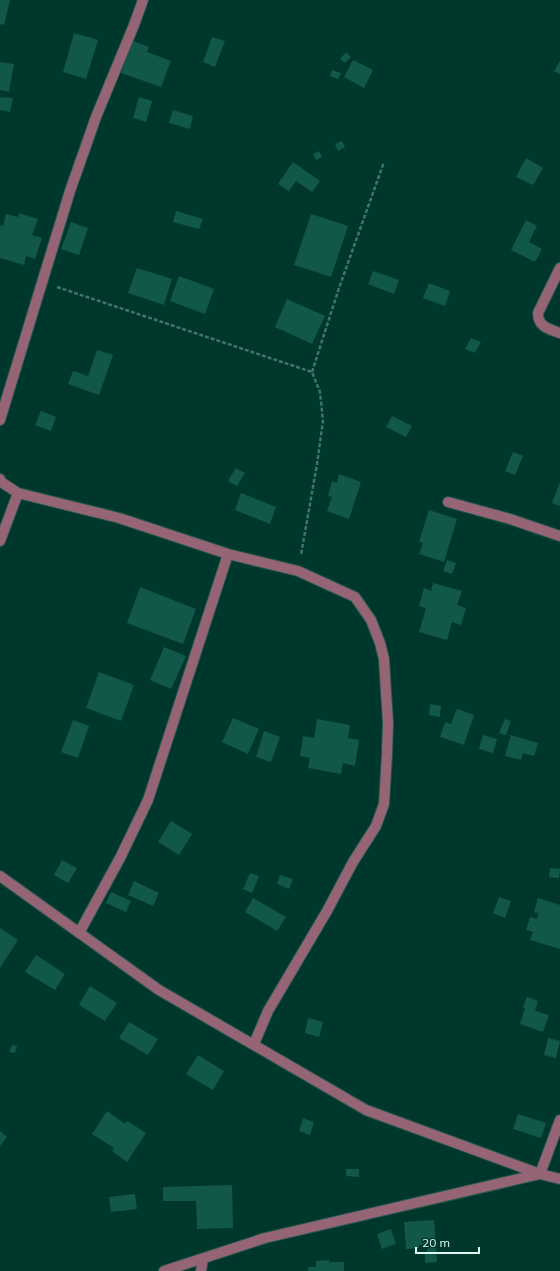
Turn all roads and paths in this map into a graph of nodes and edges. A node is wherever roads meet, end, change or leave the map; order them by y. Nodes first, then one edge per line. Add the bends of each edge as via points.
1 (143, 0) edge
2 (384, 162) dead end
3 (560, 268) edge
4 (42, 282) junction
5 (560, 333) edge
6 (312, 372) junction
7 (0, 420) edge
8 (0, 479) edge
9 (18, 493) junction
10 (448, 502) dead end
11 (560, 536) edge
12 (0, 541) edge
13 (228, 554) junction
14 (298, 571) junction
15 (0, 876) edge
16 (79, 933) junction
17 (254, 1044) junction
18 (560, 1120) edge
19 (540, 1174) junction
20 (560, 1179) edge
21 (203, 1259) junction
22 (164, 1271) edge
23 (201, 1271) edge

1 - 4 street via 96,117
2 - 6 path
3 - 5 street via 538,313 543,326
4 - 6 path
4 - 7 street
6 - 14 path via 320,392 323,421
8 - 9 street
9 - 12 street
9 - 13 street via 119,518
10 - 11 street
13 - 14 street
13 - 16 street via 148,800
14 - 17 street via 355,597 371,620 380,643 384,659 388,722 384,804 376,826 352,862 327,911 268,1011
15 - 16 street
16 - 17 street via 159,990
17 - 19 street via 366,1110
18 - 19 street
19 - 20 street
19 - 21 street via 265,1238
21 - 22 street
21 - 23 street

